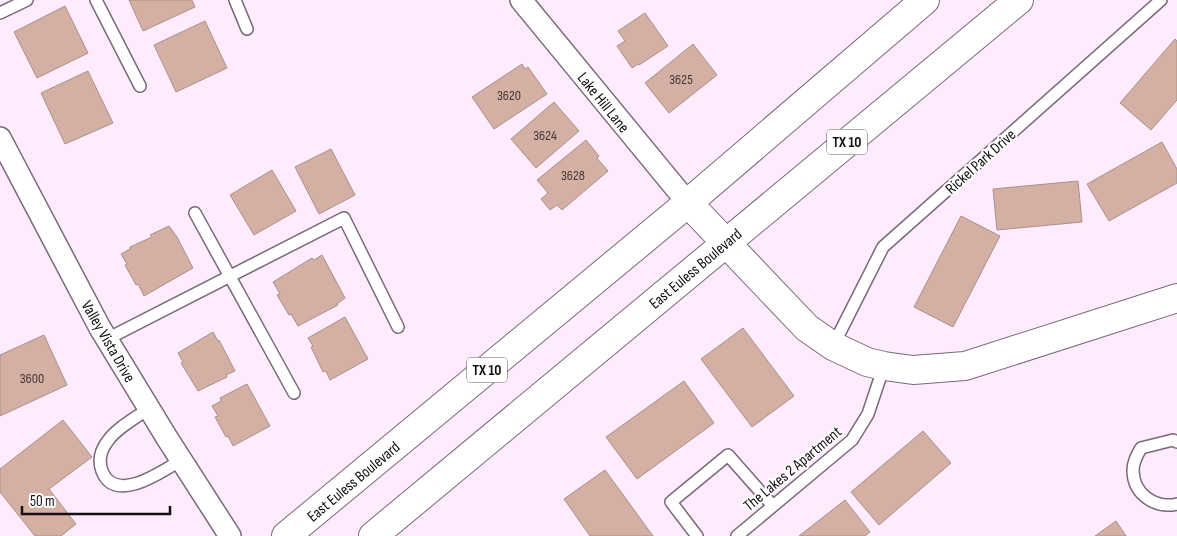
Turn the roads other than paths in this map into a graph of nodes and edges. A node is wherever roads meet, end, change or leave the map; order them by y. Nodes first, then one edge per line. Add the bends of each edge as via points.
1 (27, 0) edge
2 (96, 0) edge
3 (236, 0) edge
4 (520, 0) edge
5 (925, 0) edge
6 (1019, 0) edge
7 (1161, 0) edge
8 (0, 14) edge
9 (248, 29) dead end
10 (140, 86) dead end
11 (0, 138) edge
12 (688, 203) junction
13 (195, 213) dead end
14 (725, 243) junction
15 (230, 276) junction
16 (1177, 298) edge
17 (398, 328) dead end
18 (107, 339) junction
19 (833, 346) junction
20 (884, 366) junction
21 (294, 393) dead end
22 (149, 408) junction
23 (1177, 442) edge
24 (181, 460) junction
25 (1177, 504) edge
26 (773, 506) junction
27 (230, 536) edge
28 (286, 536) edge
29 (373, 536) edge
30 (697, 536) edge
31 (737, 536) edge

1 - 8 lane
2 - 10 lane
3 - 9 lane
4 - 12 street, Lake Hill Lane
5 - 12 main road, East Euless Boulevard / TX 10
6 - 14 main road, East Euless Boulevard / TX 10
7 - 19 lane, Rickel Park Drive via 883,248
11 - 18 street, Valley Vista Drive
12 - 14 main road
12 - 28 main road, East Euless Boulevard / TX 10
13 - 15 lane
14 - 19 main road via 802,322
14 - 29 main road, East Euless Boulevard / TX 10
15 - 17 lane via 344,218
15 - 18 lane
15 - 21 lane
16 - 20 main road via 965,366 913,370
18 - 22 street, Valley Vista Drive
19 - 20 main road
20 - 26 lane, The Lakes 2 Apartment via 868,414 852,440
22 - 24 street, Valley Vista Drive
22 - 24 lane via 108,440 99,464 103,473 112,484 130,486 146,481
23 - 25 lane via 1172,440 1141,448 1133,469 1134,481 1148,500 1170,506
24 - 27 street, Valley Vista Drive
26 - 30 lane via 728,455 671,502
26 - 31 lane, The Lakes 2 Apartment

